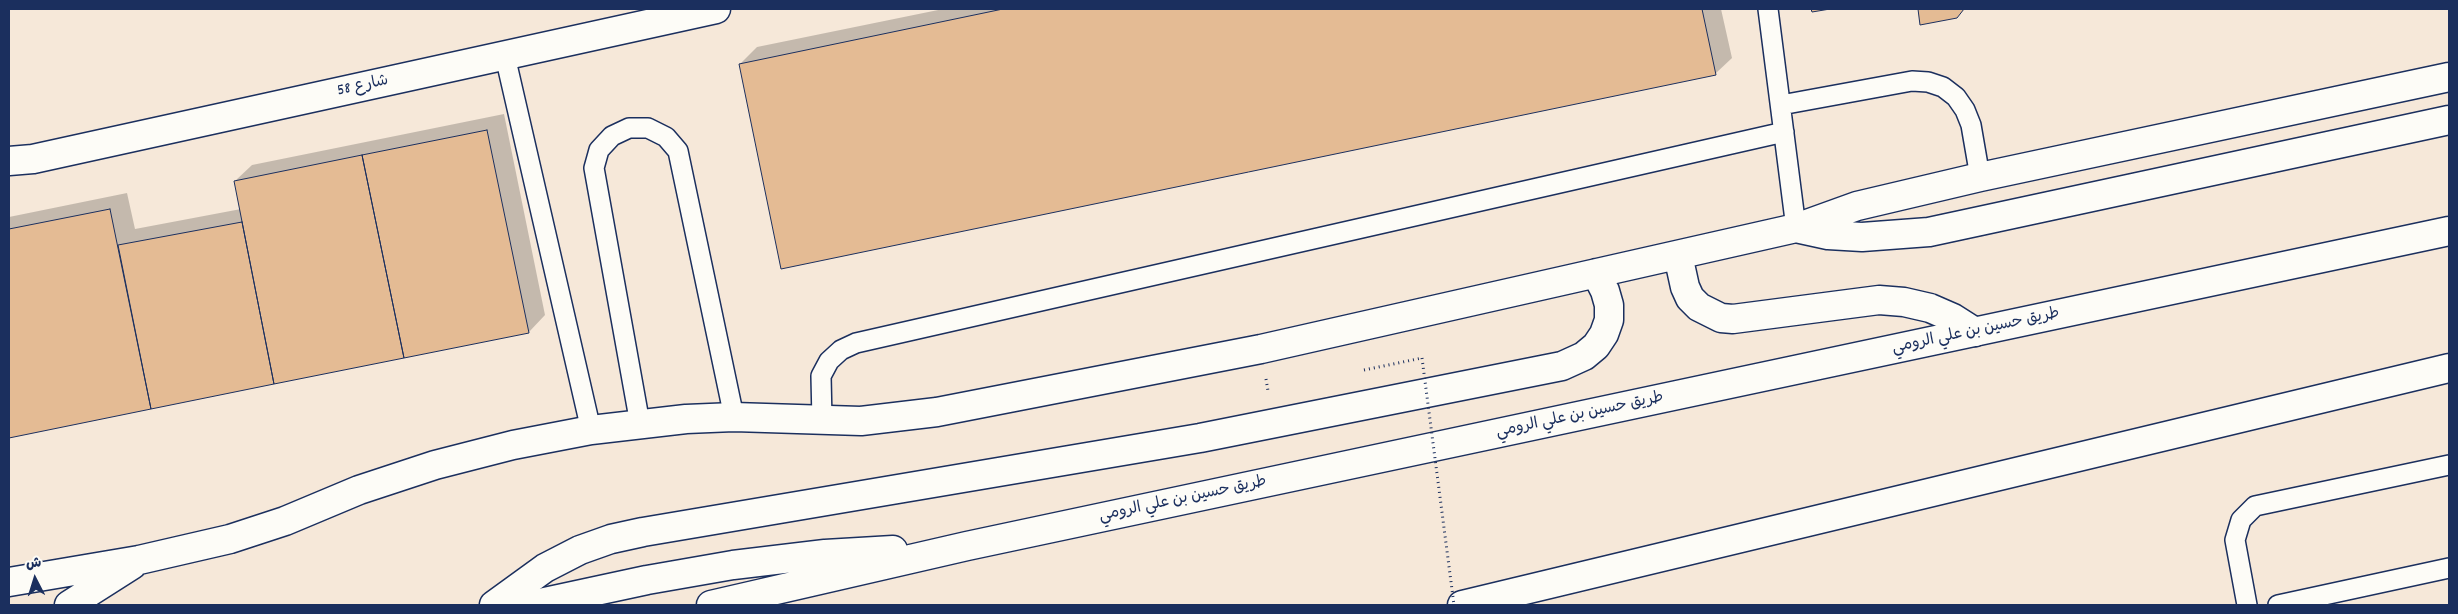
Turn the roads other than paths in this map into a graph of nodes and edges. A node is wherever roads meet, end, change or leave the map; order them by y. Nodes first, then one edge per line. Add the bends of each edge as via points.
1 (716, 9) edge
2 (1768, 9) edge
3 (505, 56) junction
4 (2449, 77) edge
5 (1781, 105) junction
6 (2449, 120) edge
7 (1784, 132) junction
8 (9, 161) edge
9 (1980, 176) junction
10 (1796, 228) junction
11 (2449, 230) edge
12 (1678, 255) junction
13 (1596, 273) junction
14 (1975, 332) junction
15 (2449, 368) edge
16 (734, 417) junction
17 (822, 421) junction
18 (640, 424) junction
19 (591, 430) junction
20 (2449, 465) edge
21 (967, 546) junction
22 (139, 560) junction
23 (2449, 568) edge
24 (9, 582) edge
25 (69, 605) edge
26 (494, 605) edge
27 (531, 605) edge
28 (711, 605) edge
29 (1462, 605) edge
30 (2247, 605) edge
31 (2278, 605) edge

1 - 3 main road, شارع 58
2 - 5 lane
3 - 8 main road, شارع 58 via 33,159
3 - 19 lane
4 - 9 main road
5 - 7 lane
5 - 9 lane via 1912,81 1928,82 1950,92 1965,110 1971,125
6 - 10 main road via 1929,232 1862,238
7 - 10 lane
7 - 17 lane via 856,343 829,361 821,376
9 - 10 main road via 1857,206
10 - 12 main road
11 - 14 main road, طريق حسين بن علي الرومي
12 - 13 main road
12 - 14 main road via 1690,298 1699,307 1721,318 1878,300 1930,308
13 - 17 main road via 1261,349 947,410 889,418
13 - 26 main road via 1609,305 1604,334 1584,356 1562,366 1191,440 611,539 545,568
14 - 21 main road, طريق حسين بن علي الرومي
15 - 29 main road
16 - 17 main road
16 - 18 main road
16 - 18 lane via 678,151 666,137 648,128 629,128 612,136 599,150 594,168
18 - 19 main road
19 - 22 main road via 435,465 359,490 285,521
20 - 30 lane via 2255,506 2241,520 2235,540
21 - 27 main road via 825,554 732,565
21 - 28 main road, طريق حسين بن علي الرومي
22 - 24 main road
22 - 25 main road
23 - 31 lane

